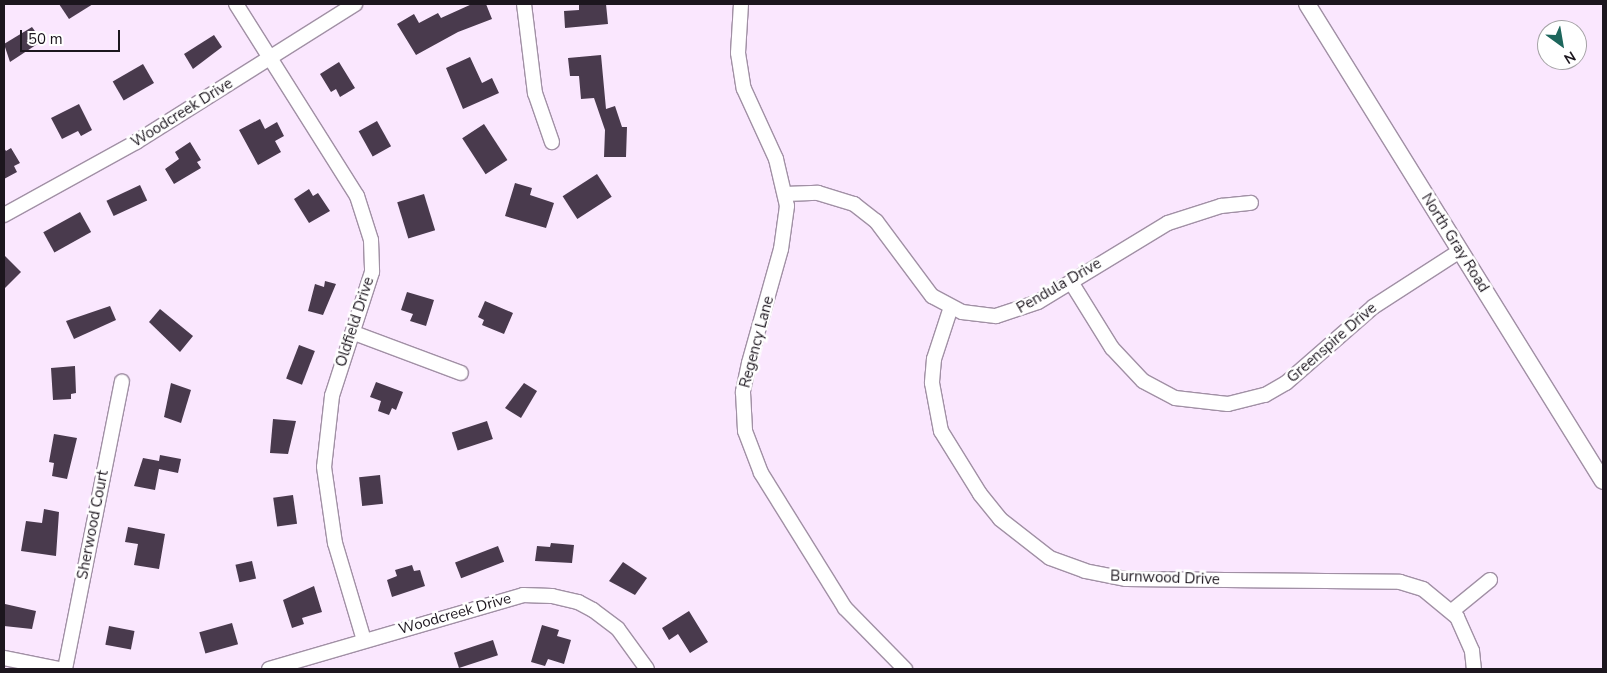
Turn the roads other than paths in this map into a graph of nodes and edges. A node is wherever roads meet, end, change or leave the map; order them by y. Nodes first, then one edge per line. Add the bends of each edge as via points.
1 (236, 4) edge
2 (355, 4) edge
3 (524, 4) edge
4 (741, 4) edge
5 (1307, 4) edge
6 (270, 57) junction
7 (552, 142) dead end
8 (785, 194) junction
9 (1251, 203) dead end
10 (4, 215) edge
11 (1460, 251) junction
12 (1070, 282) junction
13 (951, 307) junction
14 (354, 333) junction
15 (461, 373) dead end
16 (122, 382) dead end
17 (1603, 481) edge
18 (1490, 580) dead end
19 (1452, 611) junction
20 (364, 640) junction
21 (4, 658) edge
22 (59, 669) edge
23 (64, 669) edge
24 (269, 669) edge
25 (647, 669) edge
26 (905, 669) edge
27 (1474, 669) edge

1 - 6 street, Oldfield Drive
2 - 6 street, Woodcreek Drive
3 - 7 street via 535,93
4 - 8 street, Regency Lane via 738,53 744,88 776,159
5 - 11 street, North Gray Road
6 - 10 street, Woodcreek Drive via 120,151
6 - 14 street, Oldfield Drive via 363,211 371,240 372,272
8 - 13 street, Pendula Drive via 818,193 838,197 866,212 921,284
8 - 26 street, Regency Lane via 788,206 781,249 743,392 745,431 760,473 844,608
9 - 12 street, Pendula Drive via 1221,206 1168,223
11 - 12 street, Greenspire Drive via 1373,307 1286,383 1265,395 1228,404 1176,398 1143,381 1112,348
11 - 17 street, North Gray Road
12 - 13 street, Pendula Drive via 1008,315 979,316
13 - 19 street, Burnwood Drive via 934,359 932,383 942,431 980,494 1000,519 1050,558 1085,571 1126,579 1400,582 1423,589
14 - 15 street
14 - 20 street, Oldfield Drive via 332,396 324,467 335,543
16 - 23 street, Sherwood Court
18 - 19 street
19 - 27 street via 1472,651
20 - 24 street, Woodcreek Drive
20 - 25 street, Woodcreek Drive via 504,599 523,595 552,596 578,602 618,629
21 - 22 street

